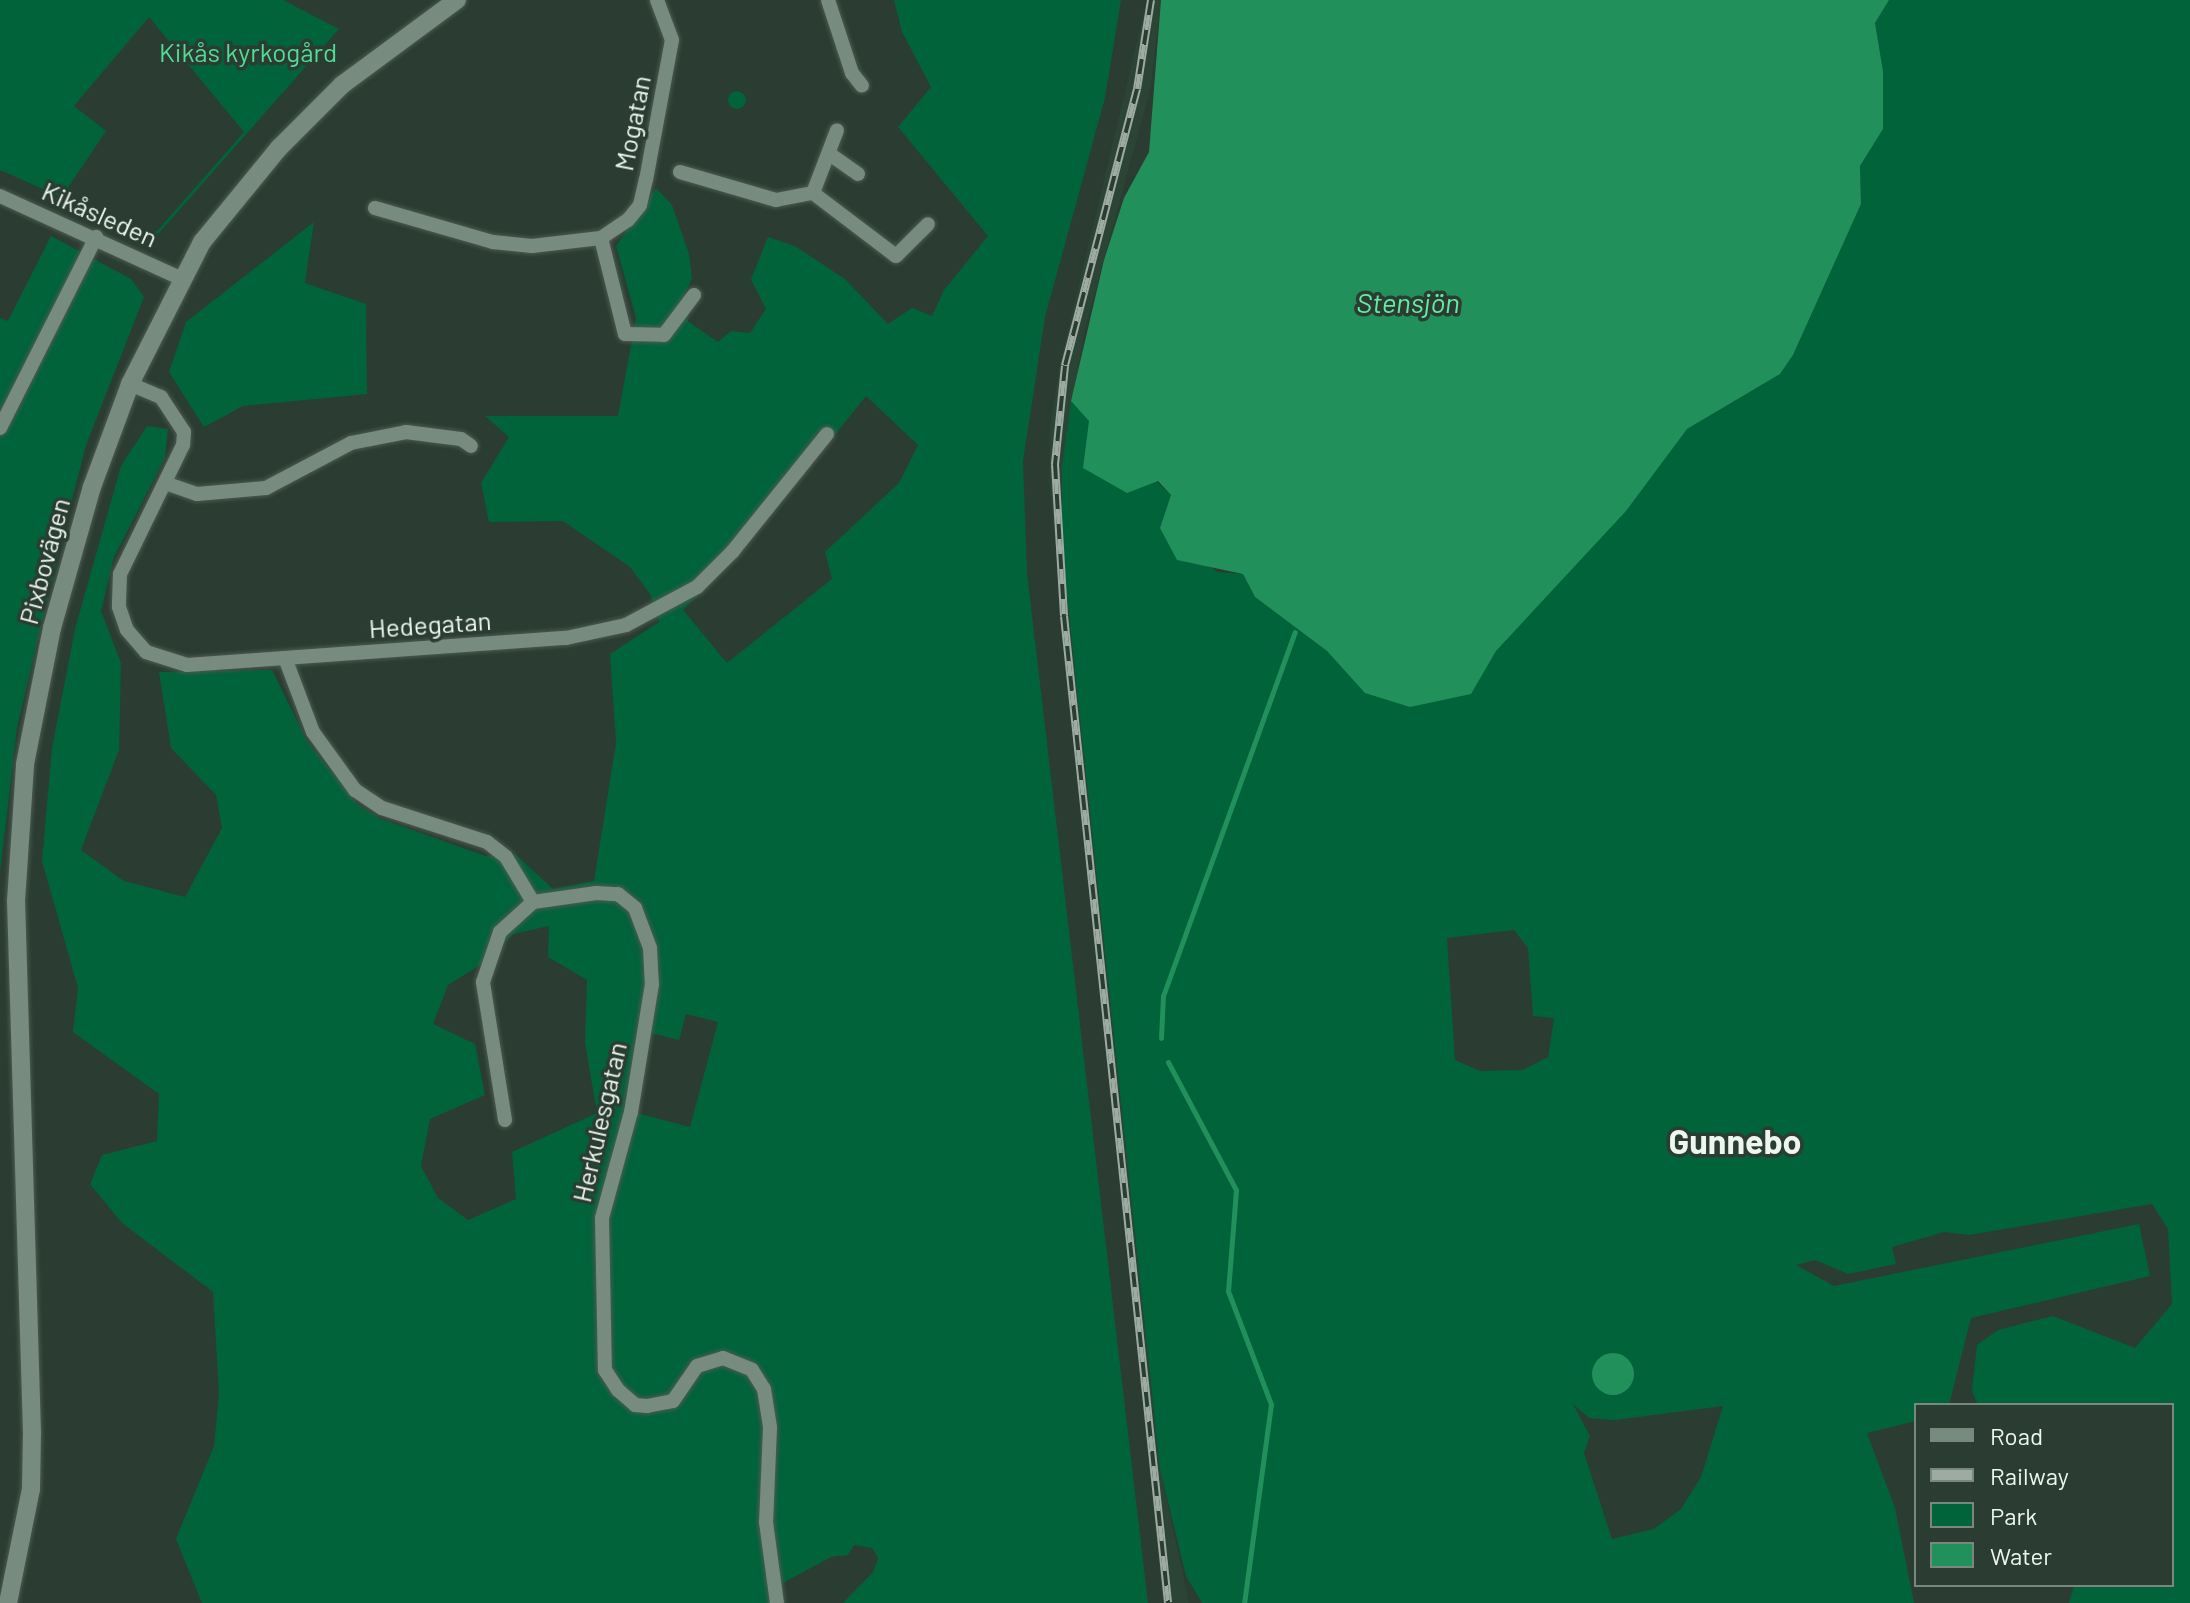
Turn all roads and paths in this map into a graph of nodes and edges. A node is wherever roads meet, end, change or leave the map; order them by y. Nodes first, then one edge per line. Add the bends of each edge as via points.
1 (456, 0) edge
2 (657, 0) edge
3 (828, 0) edge
4 (862, 86) dead end
5 (837, 130) dead end
6 (831, 155) junction
7 (680, 172) dead end
8 (858, 174) dead end
9 (813, 193) junction
10 (0, 196) edge
11 (375, 208) dead end
12 (928, 224) dead end
13 (96, 237) junction
14 (601, 238) junction
15 (180, 278) junction
16 (694, 295) dead end
17 (130, 384) junction
18 (0, 428) edge
19 (827, 434) dead end
20 (471, 446) dead end
21 (165, 483) junction
22 (285, 658) junction
23 (533, 902) junction
24 (505, 1120) dead end
25 (8, 1603) edge
26 (777, 1603) edge

1 - 15 street, Pixbovägen via 342,85 290,137 236,198
2 - 14 street, Mogatan via 672,40 646,180 640,205
3 - 4 street via 852,73
5 - 6 street
6 - 8 street
6 - 9 street
7 - 9 street via 776,200
9 - 12 street via 896,256
10 - 13 street, Kikåsleden
11 - 14 street via 504,244
13 - 15 street, Kikåsleden
13 - 18 street
14 - 16 street via 625,334 664,335
15 - 17 street, Pixbovägen
17 - 21 street, Hedegatan via 161,397 181,421 183,445
17 - 25 street, Pixbovägen via 92,487 52,628 23,789 17,961 31,1489
19 - 22 street, Hedegatan via 733,551 697,587 626,625 566,638
20 - 21 street via 461,439 406,432 351,443 266,488 197,494
21 - 22 street, Hedegatan via 120,574 117,594 127,630 146,652 187,665
22 - 23 street via 313,732 355,790 382,808 498,848
23 - 24 street via 500,932 483,982
23 - 26 street, Herkulesgatan via 618,894 635,908 645,932 652,957 650,1002 631,1112 602,1218 605,1370 635,1405 647,1406 673,1401 697,1366 723,1358 752,1370 764,1389 770,1428 766,1522

